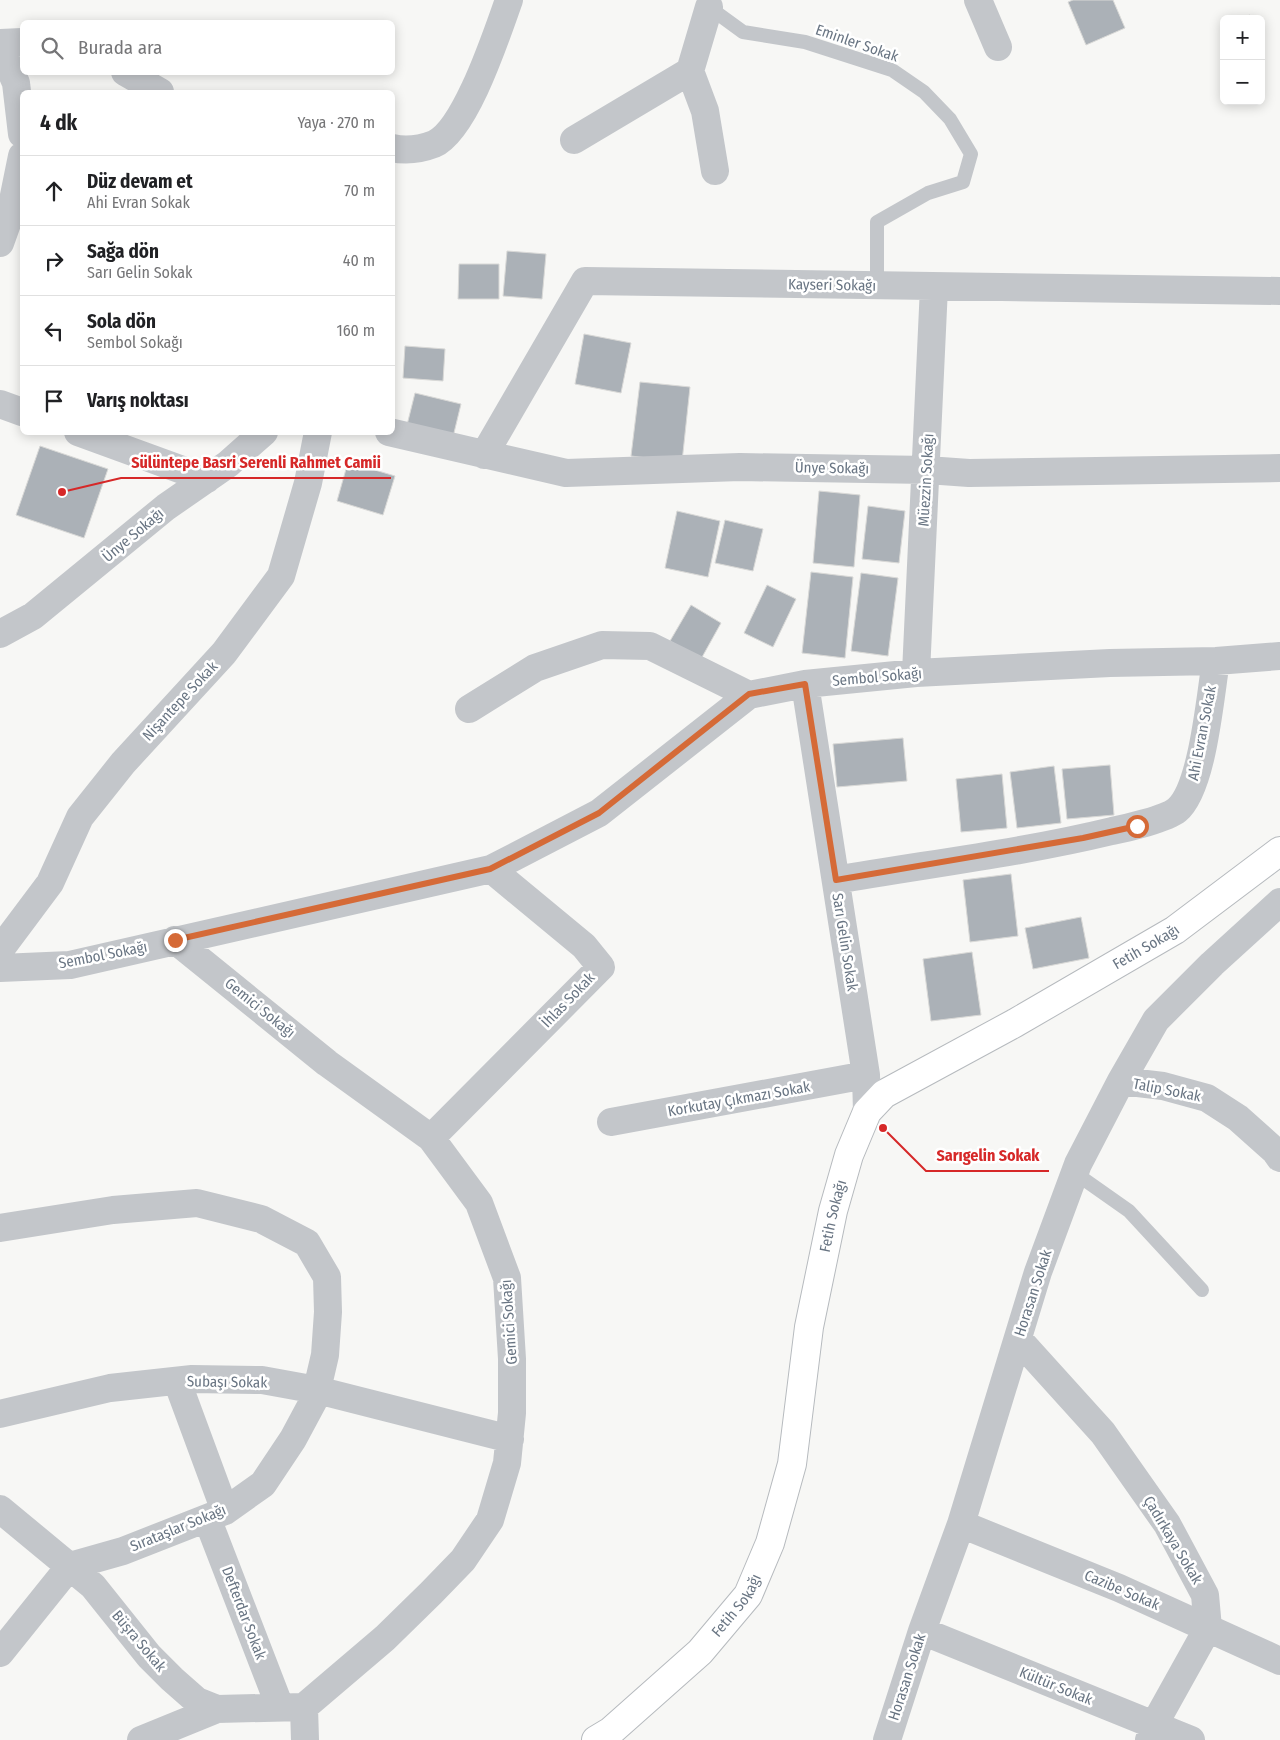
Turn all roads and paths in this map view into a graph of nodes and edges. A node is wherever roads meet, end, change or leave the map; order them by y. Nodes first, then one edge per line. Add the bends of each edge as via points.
1 (509, 0) edge
2 (978, 0) edge
3 (704, 3) edge
4 (20, 42) edge
5 (0, 44) edge
6 (998, 47) dead end
7 (690, 71) junction
8 (130, 75) edge
9 (156, 90) edge
10 (20, 117) edge
11 (574, 140) dead end
12 (395, 148) edge
13 (20, 166) edge
14 (715, 171) dead end
15 (0, 243) edge
16 (877, 286) junction
17 (934, 287) junction
18 (1280, 291) edge
19 (0, 404) edge
20 (20, 411) edge
21 (395, 433) edge
22 (86, 435) edge
23 (261, 435) edge
24 (317, 435) edge
25 (484, 455) junction
26 (1280, 468) edge
27 (927, 470) junction
28 (207, 479) junction
29 (0, 634) edge
30 (1280, 656) edge
31 (1216, 661) junction
32 (916, 673) junction
33 (805, 684) junction
34 (749, 694) junction
35 (469, 709) dead end
36 (1280, 850) edge
37 (490, 869) junction
38 (836, 880) junction
39 (1280, 902) edge
40 (175, 940) junction
41 (0, 950) edge
42 (0, 968) edge
43 (866, 1075) junction
44 (1121, 1081) junction
45 (867, 1112) junction
46 (612, 1122) dead end
47 (431, 1138) junction
48 (1280, 1158) edge
49 (1075, 1173) junction
50 (0, 1228) edge
51 (1202, 1290) dead end
52 (1018, 1339) junction
53 (177, 1381) junction
54 (317, 1390) junction
55 (0, 1414) edge
56 (510, 1439) junction
57 (0, 1509) edge
58 (216, 1514) junction
59 (961, 1524) junction
60 (70, 1566) junction
61 (1208, 1628) junction
62 (922, 1631) junction
63 (0, 1653) edge
64 (1280, 1661) edge
65 (292, 1707) junction
66 (217, 1709) junction
67 (1151, 1733) edge
68 (141, 1740) edge
69 (305, 1740) edge
70 (596, 1740) edge
71 (886, 1740) edge
72 (1191, 1740) edge

1 - 12 street via 487,60 455,124 435,144
2 - 6 street
3 - 7 street
3 - 16 lane, Eminler Sokak via 743,32 805,42 892,70 924,92 950,119 971,154 963,182 928,193 877,222
4 - 5 street
5 - 10 street via 16,83
7 - 11 street
7 - 14 street via 705,111
8 - 9 street
13 - 15 street via 10,215
16 - 17 street, Kayseri Sokağı
16 - 25 street, Kayseri Sokağı via 585,281
17 - 18 street, Kayseri Sokağı
17 - 27 street, Müezzin Sokağı
19 - 20 street
21 - 25 street, Ünye Sokağı
22 - 28 street
23 - 28 street, Ünye Sokağı
24 - 41 street, Nişantepe Sokak via 308,483 281,576 224,653 123,763 80,817 50,883
25 - 27 street, Ünye Sokağı via 566,473 740,467
26 - 27 street, Ünye Sokağı via 969,473
27 - 32 street, Müezzin Sokağı
28 - 29 street, Ünye Sokağı via 166,506 33,616
30 - 31 street, Sembol Sokağı
31 - 32 street, Sembol Sokağı
31 - 38 street, Ahi Evran Sokak via 1197,775 1177,811 1137,826 1083,838
32 - 33 street, Sembol Sokağı
33 - 34 street, Sembol Sokağı
33 - 38 street, Sarı Gelin Sokak
34 - 35 street via 650,646 602,646 535,668
34 - 37 street, Sembol Sokağı via 599,813
36 - 45 street, Fetih Sokağı via 1175,930 1015,1024 884,1094
37 - 40 street, Sembol Sokağı
37 - 47 street, İhlas Sokak via 584,946 601,967
38 - 43 street, Sarı Gelin Sokak
39 - 44 street, Horasan Sokak via 1156,1020
40 - 42 street, Sembol Sokağı via 70,965
40 - 47 street, Gemici Sokağı via 327,1063
43 - 45 street, Sarı Gelin Sokak
43 - 46 street, Korkutay Çıkmazı Sokak
44 - 48 street, Talip Sokak via 1163,1086 1207,1098 1238,1118
44 - 49 street, Horasan Sokak
45 - 70 street, Fetih Sokağı via 849,1155 833,1211 809,1327 792,1464 770,1543 752,1586 700,1652 611,1731
47 - 56 street, Gemici Sokağı via 479,1203 507,1278 512,1359
49 - 51 lane via 1129,1211
49 - 52 street, Horasan Sokak via 1038,1272
50 - 54 street, Sırataşlar Sokağı via 113,1210 197,1203 269,1223 307,1243 327,1277 328,1312
52 - 59 street, Horasan Sokak
52 - 61 street, Çadırkaya Sokak via 1102,1433 1167,1524 1205,1594
53 - 54 street, Subaşı Sokak via 262,1380
53 - 55 street, Subaşı Sokak via 110,1388
53 - 58 street, Defterdar Sokak
54 - 56 street, Subaşı Sokak
54 - 58 street, Sırataşlar Sokağı via 316,1398 294,1438 262,1484
56 - 65 street, Gemici Sokağı via 508,1463 490,1520 463,1560 385,1638
57 - 60 street, Büşra Sokak
58 - 60 street, Sırataşlar Sokağı via 123,1550
58 - 65 street, Defterdar Sokak
59 - 61 street, Cazibe Sokak
59 - 62 street, Horasan Sokak
60 - 63 street
60 - 66 street, Büşra Sokak via 93,1586 149,1656 172,1679 197,1700
61 - 64 street, Cazibe Sokak
61 - 67 street
62 - 67 street, Kültür Sokak
62 - 71 street, Horasan Sokak
65 - 66 street, Büşra Sokak
65 - 69 street
66 - 68 street
67 - 72 street, Kültür Sokak

